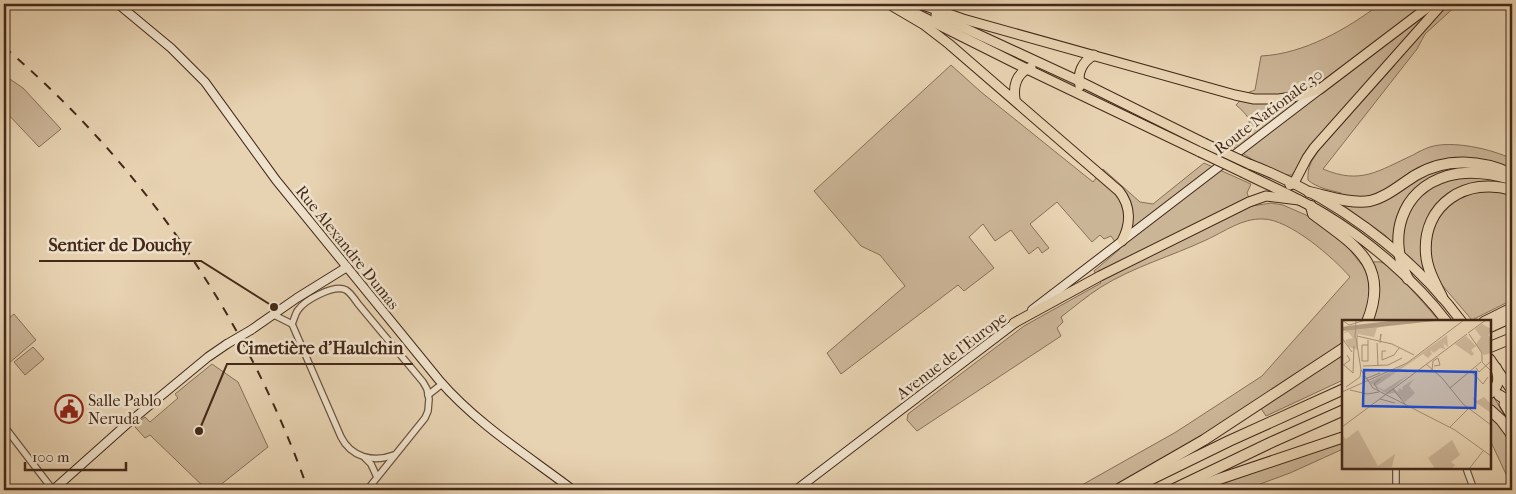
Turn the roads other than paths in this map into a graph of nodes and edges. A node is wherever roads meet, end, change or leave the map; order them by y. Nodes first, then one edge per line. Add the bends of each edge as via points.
1 (118, 4) edge
2 (890, 4) edge
3 (898, 4) edge
4 (912, 4) edge
5 (920, 4) edge
6 (1432, 4) edge
7 (1442, 4) edge
8 (1094, 55) junction
9 (1043, 64) junction
10 (1026, 69) junction
11 (1079, 81) junction
12 (1320, 89) junction
13 (1015, 100) junction
14 (1095, 101) junction
15 (1249, 164) junction
16 (1512, 174) edge
17 (1512, 179) edge
18 (1260, 181) junction
19 (1294, 183) junction
20 (1275, 188) junction
21 (1512, 190) edge
22 (1309, 192) junction
23 (1299, 200) junction
24 (1249, 202) junction
25 (1311, 206) junction
26 (1122, 241) junction
27 (1400, 256) junction
28 (346, 267) junction
29 (1408, 279) junction
30 (1442, 297) junction
31 (1512, 308) edge
32 (274, 315) junction
33 (1512, 317) edge
34 (1446, 319) edge
35 (1368, 320) edge
36 (1461, 320) edge
37 (1488, 320) edge
38 (1014, 323) junction
39 (292, 324) junction
40 (1491, 327) edge
41 (1512, 338) edge
42 (1491, 347) edge
43 (1342, 349) edge
44 (1491, 360) edge
45 (1496, 368) junction
46 (442, 384) junction
47 (1494, 389) edge
48 (1342, 390) edge
49 (1512, 391) edge
50 (428, 395) junction
51 (1512, 409) edge
52 (1342, 411) edge
53 (1491, 411) edge
54 (1512, 417) edge
55 (4, 426) edge
56 (1512, 435) edge
57 (1342, 438) edge
58 (395, 455) junction
59 (365, 458) junction
60 (1396, 469) edge
61 (1466, 469) edge
62 (377, 477) junction
63 (53, 490) edge
64 (368, 490) edge
65 (573, 490) edge
66 (796, 490) edge
67 (1118, 490) edge
68 (1130, 490) edge
69 (1172, 490) edge
70 (1192, 490) edge
71 (1396, 490) edge
72 (1474, 490) edge

1 - 28 street, Rue Alexandre Dumas via 171,48 204,82 276,180
2 - 13 main road via 935,33
3 - 10 main road
4 - 9 main road
5 - 8 main road
6 - 12 main road, Route Nationale 30
7 - 19 main road via 1314,148
8 - 11 main road via 1082,66
8 - 12 main road via 1249,98 1285,98
9 - 10 main road
9 - 11 main road
10 - 13 main road via 1016,81
10 - 14 main road
11 - 14 main road via 1083,92
11 - 15 main road, bridge
12 - 26 street, Route Nationale 30
13 - 26 main road via 1119,191 1128,212
14 - 18 main road, bridge
15 - 18 main road
15 - 19 main road
16 - 22 highway via 1484,164 1454,163 1417,174 1372,200 1352,201
17 - 27 highway via 1464,173 1447,176 1427,186 1403,214 1398,230
18 - 20 main road
18 - 24 main road via 1258,192
19 - 20 main road
19 - 22 main road
20 - 23 main road
21 - 30 highway via 1491,186 1468,189 1449,199 1434,215 1427,236 1426,253 1430,272
22 - 27 main road via 1355,220
23 - 24 main road via 1266,196
23 - 25 main road
24 - 38 main road
25 - 29 main road via 1358,237
25 - 35 highway via 1313,214 1352,244 1367,261 1375,292
26 - 38 street, Avenue de l'Europe
27 - 29 highway
27 - 30 main road
28 - 32 street
28 - 46 street, Rue Alexandre Dumas
29 - 34 main road
30 - 36 main road
31 - 37 highway
32 - 39 street
32 - 63 street, bridge via 208,357
33 - 40 highway
38 - 66 street, Avenue de l'Europe
39 - 50 street via 300,308 318,295 335,289 347,291 423,382
39 - 59 street via 343,440
41 - 42 highway
43 - 67 highway via 1204,440
44 - 45 main road
45 - 47 highway via 1499,378
45 - 49 main road
46 - 50 street
46 - 65 street, Rue Alexandre Dumas via 475,416
47 - 51 highway
47 - 54 main road
48 - 68 highway
50 - 58 street via 427,415
52 - 69 highway
53 - 56 highway
55 - 63 street
57 - 70 highway
58 - 59 street
58 - 62 street
59 - 62 street
60 - 71 street
61 - 72 street
62 - 64 street

